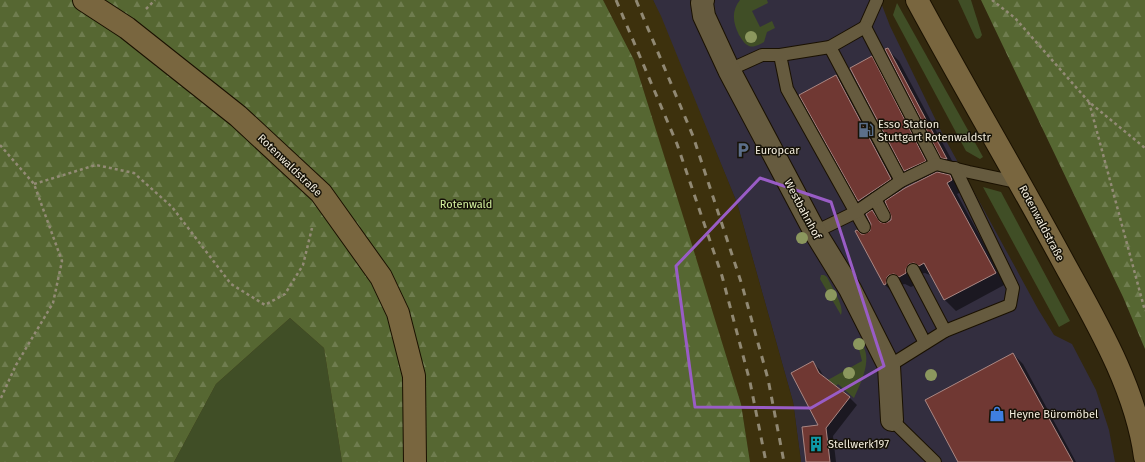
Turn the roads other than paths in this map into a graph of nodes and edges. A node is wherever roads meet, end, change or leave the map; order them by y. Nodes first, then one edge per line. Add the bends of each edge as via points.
1 (84, 0) edge
2 (703, 0) edge
3 (877, 0) edge
4 (917, 0) edge
5 (865, 27) junction
6 (830, 46) junction
7 (780, 55) junction
8 (729, 70) junction
9 (936, 164) junction
10 (955, 168) junction
11 (901, 181) junction
12 (1021, 183) junction
13 (875, 199) junction
14 (856, 212) junction
15 (884, 216) dead end
16 (864, 227) dead end
17 (815, 232) junction
18 (913, 270) dead end
19 (893, 280) dead end
20 (945, 331) junction
21 (925, 343) junction
22 (890, 366) junction
23 (892, 420) joint
24 (1145, 457) edge
25 (415, 462) edge
26 (934, 462) edge

1 - 25 main road, Rotenwaldstraße via 127,28 238,116 321,193 381,277 398,313 414,376
2 - 8 street, Westbahnhof via 704,16
3 - 5 lane
4 - 12 main road, Rotenwaldstraße
5 - 6 lane
5 - 9 lane
6 - 7 lane
6 - 11 lane
7 - 8 lane via 762,55
7 - 14 lane via 787,88
8 - 17 street, Westbahnhof
9 - 10 lane
9 - 11 lane
10 - 12 lane
10 - 20 lane via 1013,288 1010,305
11 - 13 lane
12 - 24 main road, Rotenwaldstraße via 1120,371 1135,413
13 - 14 lane
13 - 15 lane
14 - 16 lane
14 - 17 lane
17 - 22 street, Westbahnhof via 850,290
18 - 20 lane
19 - 21 lane
20 - 21 lane
21 - 22 lane
22 - 23 street, Westbahnhof
23 - 26 lane

